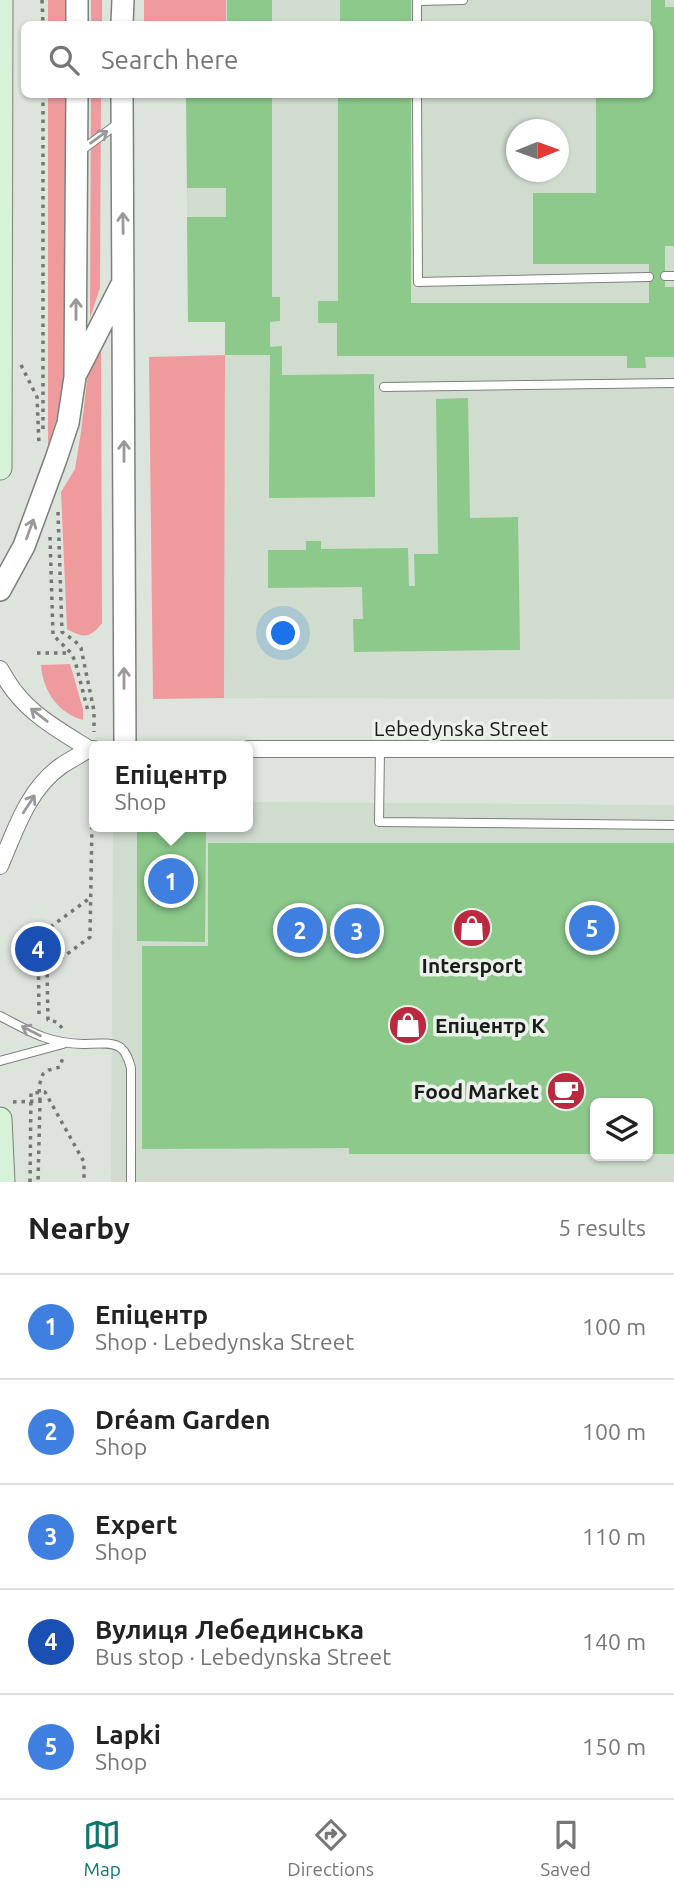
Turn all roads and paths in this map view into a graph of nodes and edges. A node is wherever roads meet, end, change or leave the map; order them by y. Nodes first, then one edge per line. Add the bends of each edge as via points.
1 (1, 0) edge
2 (43, 0) edge
3 (77, 0) edge
4 (122, 0) edge
5 (463, 0) edge
6 (43, 21) edge
7 (77, 21) edge
8 (122, 21) edge
9 (417, 21) edge
10 (43, 98) edge
11 (77, 98) edge
12 (122, 98) edge
13 (418, 98) edge
14 (122, 120) junction
15 (77, 153) junction
16 (649, 277) dead end
17 (124, 281) junction
18 (19, 360) dead end
19 (75, 377) junction
20 (674, 383) edge
21 (384, 387) dead end
22 (43, 443) dead end
23 (39, 452) dead end
24 (0, 468) edge
25 (46, 486) junction
26 (50, 530) dead end
27 (0, 590) edge
28 (37, 653) dead end
29 (71, 653) junction
30 (0, 669) edge
31 (88, 711) dead end
32 (92, 741) edge
33 (125, 741) edge
34 (89, 747) edge
35 (253, 749) edge
36 (380, 749) junction
37 (674, 750) edge
38 (89, 751) edge
39 (674, 825) edge
40 (91, 832) edge
41 (0, 866) edge
42 (90, 898) junction
43 (39, 1014) dead end
44 (0, 1016) edge
45 (63, 1044) junction
46 (0, 1060) edge
47 (40, 1093) junction
48 (30, 1101) junction
49 (40, 1101) junction
50 (5, 1111) edge
51 (3, 1182) edge
52 (30, 1182) edge
53 (38, 1182) edge
54 (84, 1182) edge
55 (131, 1182) edge

1 - 24 main road
2 - 6 path
3 - 7 street
4 - 8 street
5 - 9 lane via 417,1
10 - 22 path
11 - 15 street
12 - 14 street
13 - 16 lane via 418,282
15 -> 14 lane
17 -> 14 street
19 -> 15 street
17 - 19 street
33 -> 17 street
18 - 23 path via 37,397
19 - 25 street via 68,423
20 - 21 lane
27 -> 25 street via 24,546
25 - 32 path via 58,498 62,632 81,648 94,711
26 - 29 path via 53,635
28 - 29 path
29 - 31 path
34 -> 30 street via 33,710
35 - 36 street, Lebedynska Street
36 - 37 street, Lebedynska Street
36 - 39 lane via 379,822
41 -> 38 street via 24,810 43,784 58,768
40 - 42 path
42 - 43 path via 38,936
42 - 45 path via 90,937 47,969 48,1020 62,1027
45 -> 44 lane
45 - 46 lane
45 - 47 path via 63,1061 43,1074
45 - 55 lane via 112,1045 127,1056 131,1068
47 - 48 path via 31,1093
47 - 49 path
47 - 54 path via 45,1092 84,1162
48 - 49 path
48 - 50 path
48 - 52 path
49 - 53 path
50 - 51 main road

